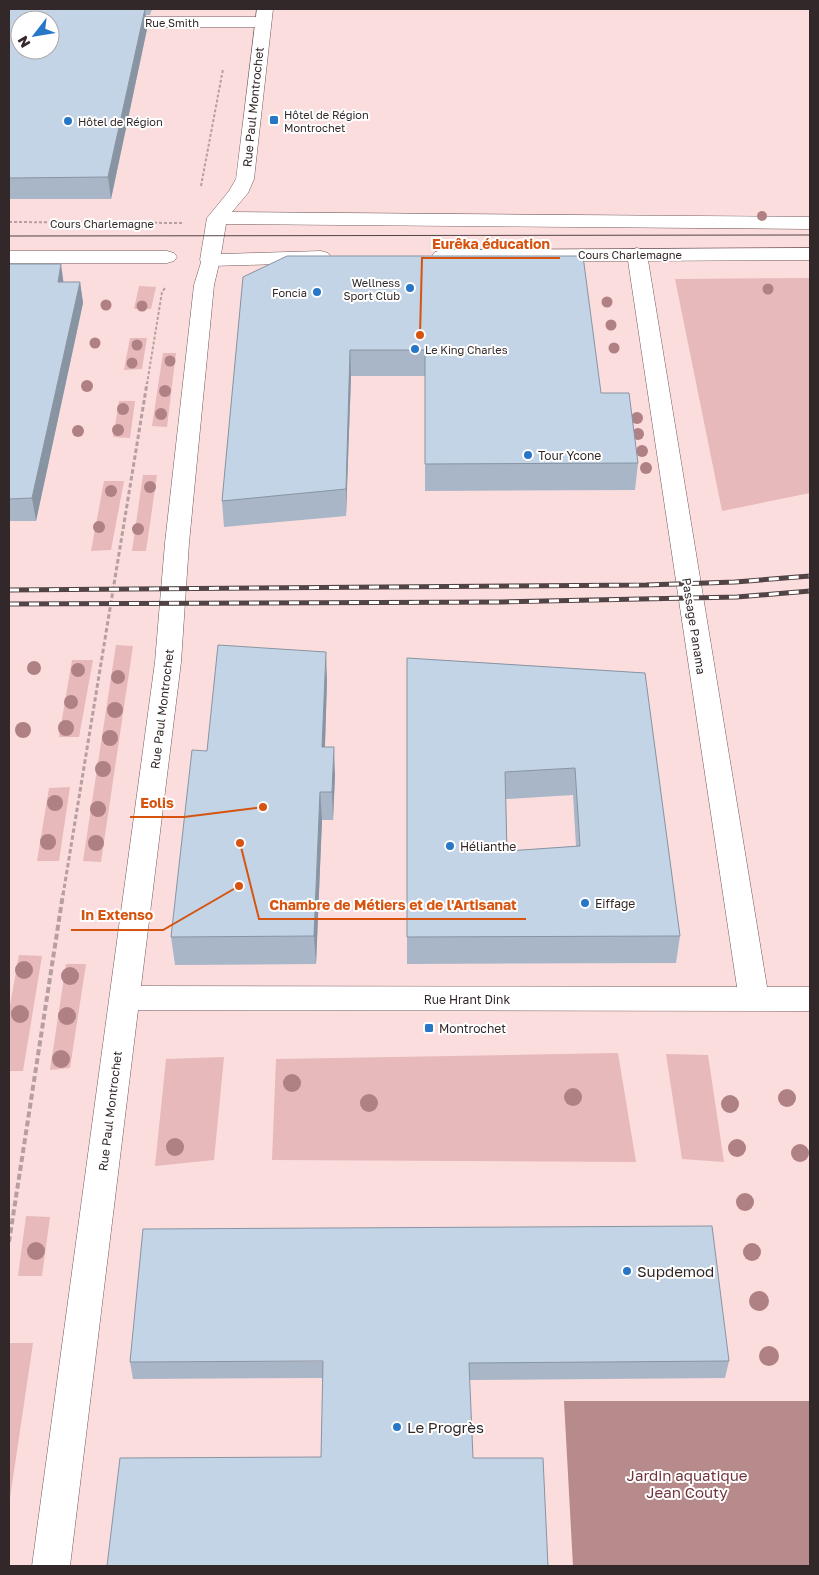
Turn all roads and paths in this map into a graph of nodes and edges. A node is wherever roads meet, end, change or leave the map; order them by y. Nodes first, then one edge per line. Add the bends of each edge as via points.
1 (264, 15) edge
2 (60, 22) edge
3 (231, 22) junction
4 (199, 194) dead end
5 (217, 218) junction
6 (9, 222) edge
7 (187, 222) dead end
8 (810, 223) edge
9 (637, 254) junction
10 (810, 254) edge
11 (422, 256) edge
12 (9, 257) edge
13 (167, 257) dead end
14 (343, 257) edge
15 (210, 260) junction
16 (168, 284) dead end
17 (124, 998) junction
18 (754, 998) junction
19 (810, 999) edge
20 (9, 1242) edge
21 (51, 1566) edge

1 - 3 street, Rue Smith
1 - 5 street, Rue Paul Montrochet via 245,179
2 - 3 street, Rue Smith
3 - 4 path
5 - 8 street
5 - 15 street, Rue Paul Montrochet
6 - 7 path, Cours Charlemagne
9 - 10 street, Cours Charlemagne
9 - 11 street, Cours Charlemagne
9 - 18 street, Passage Panama
12 - 13 street
14 - 15 street
15 - 17 street, Rue Paul Montrochet via 204,285 177,543 168,662
16 - 20 path via 162,292 89,729
17 - 18 street, Rue Hrant Dink
17 - 21 street, Rue Paul Montrochet
18 - 19 street, Rue Hrant Dink

